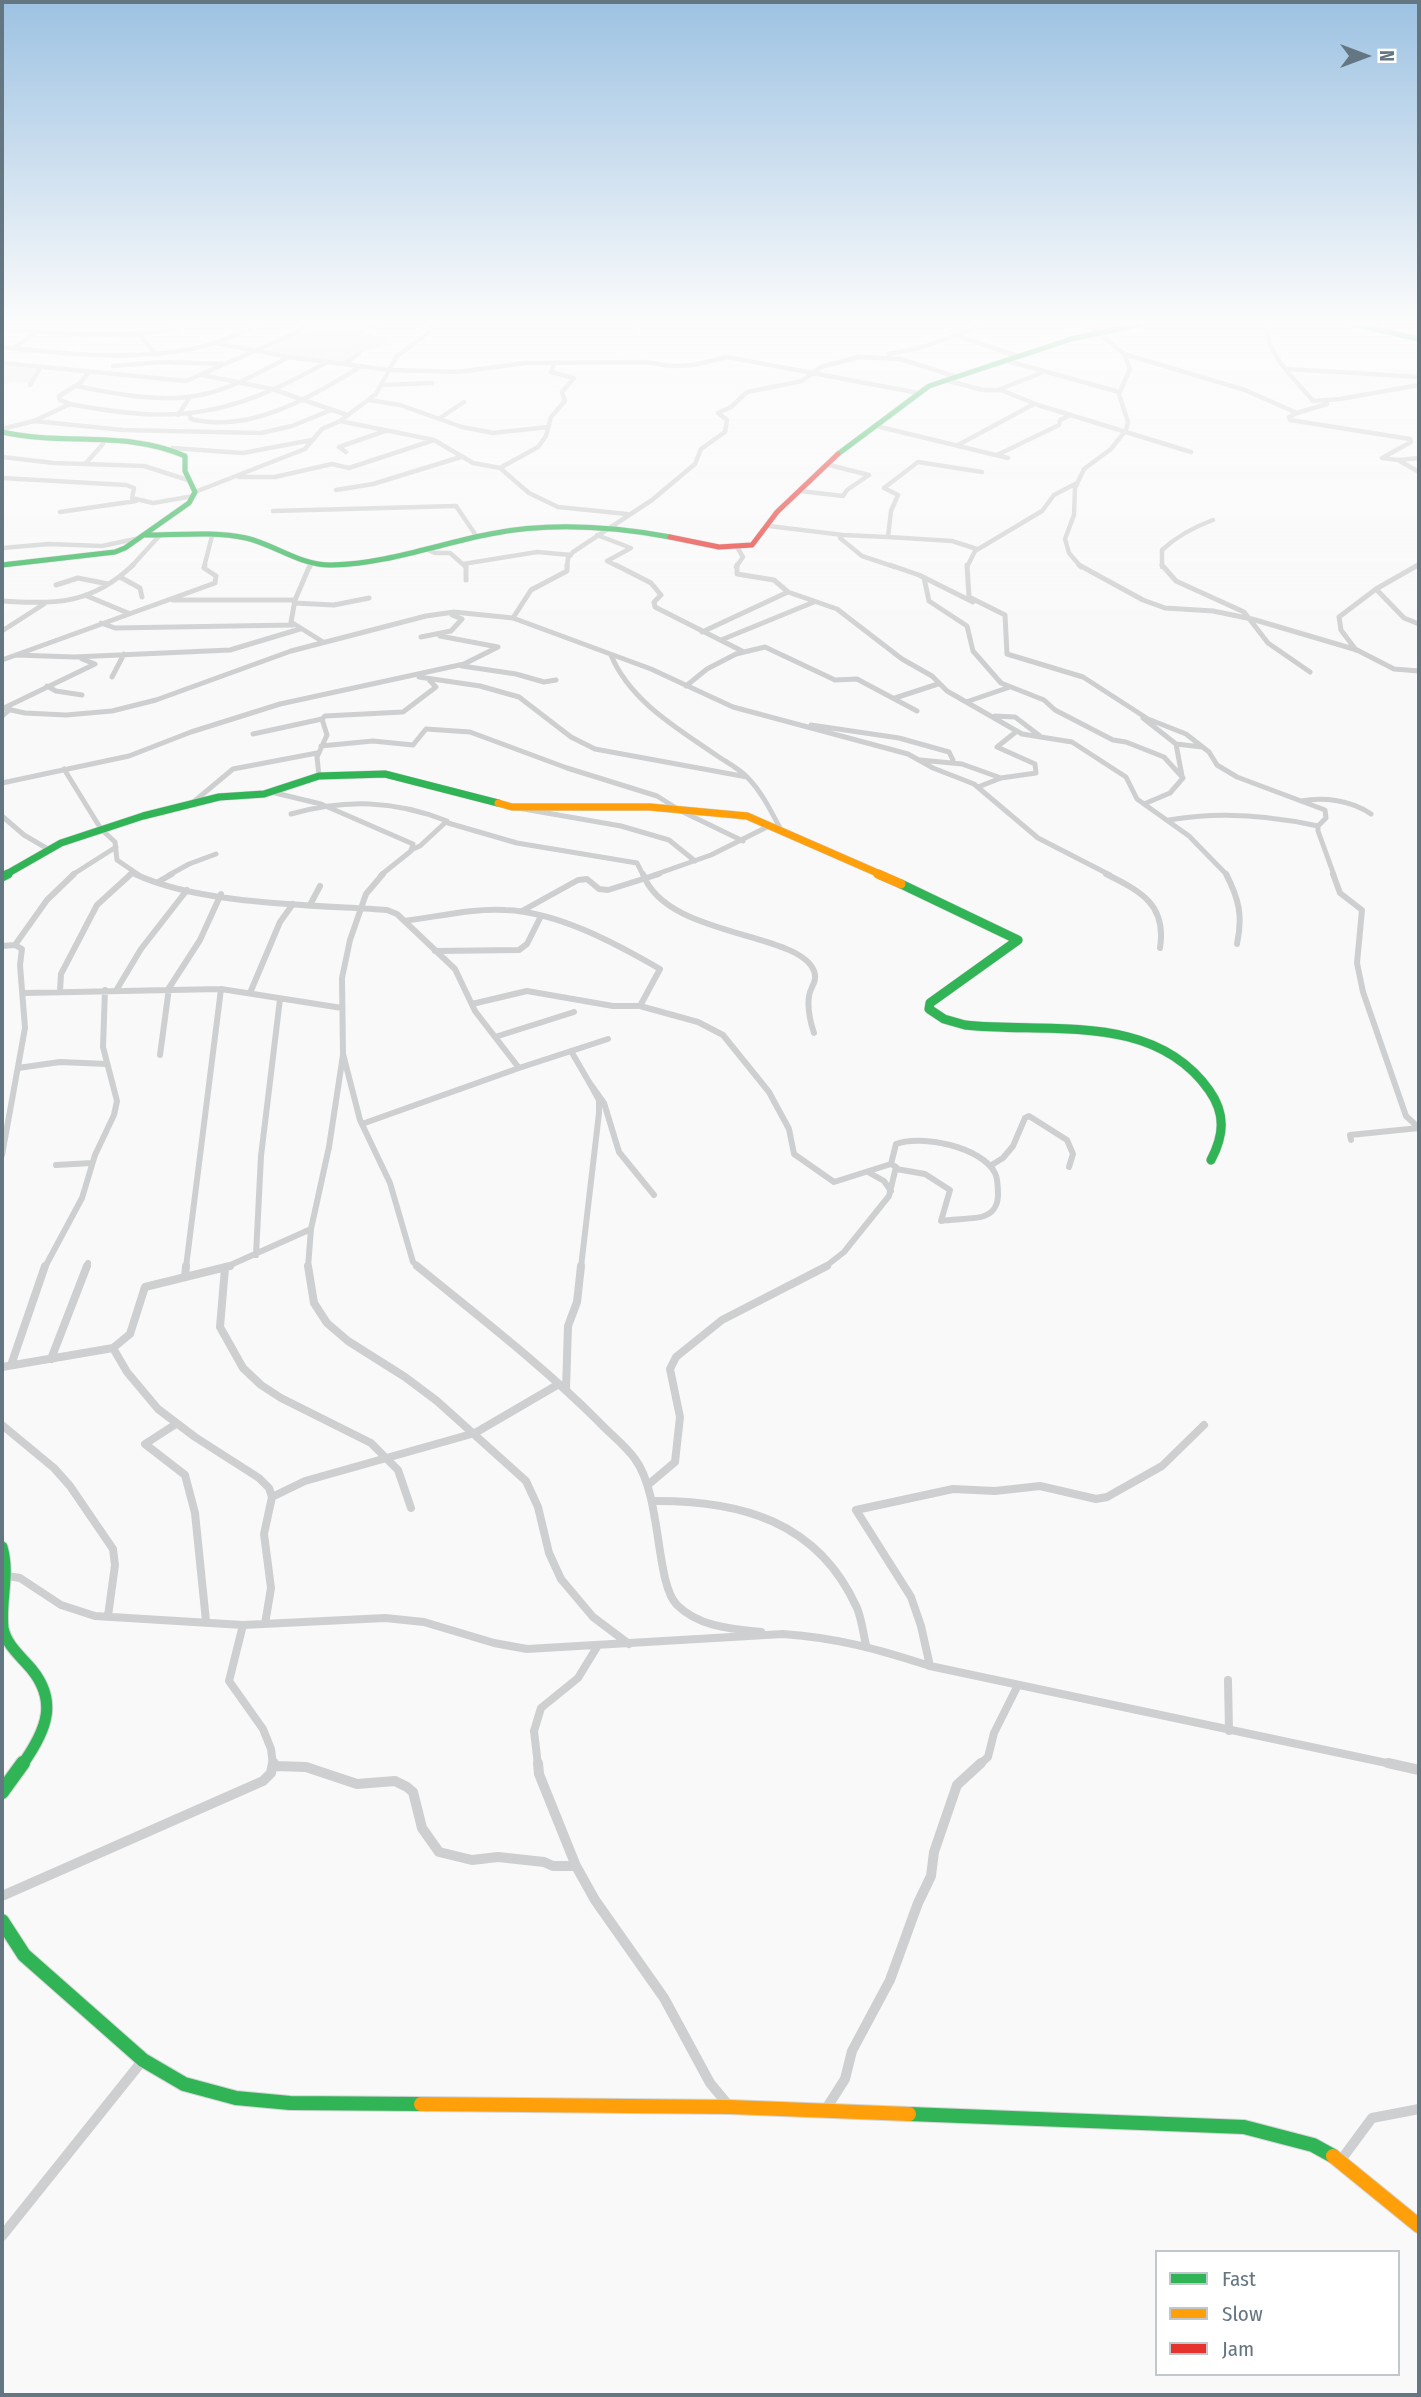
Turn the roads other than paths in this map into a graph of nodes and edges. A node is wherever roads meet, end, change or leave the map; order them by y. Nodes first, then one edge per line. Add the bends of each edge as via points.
1 (19, 436) edge
2 (316, 436) edge
3 (372, 436) edge
4 (412, 436) edge
5 (544, 436) edge
6 (720, 436) edge
7 (862, 436) edge
8 (919, 436) edge
9 (975, 436) edge
10 (1037, 436) edge
11 (1121, 436) edge
12 (1143, 436) edge
13 (1396, 436) edge
14 (313, 440) junction
15 (434, 440) junction
16 (103, 444) junction
17 (958, 445) junction
18 (172, 448) junction
19 (346, 452) dead end
20 (1191, 452) dead end
21 (997, 455) junction
22 (2, 457) edge
23 (461, 457) junction
24 (1008, 458) dead end
25 (1419, 458) edge
26 (1398, 460) junction
27 (84, 464) junction
28 (830, 465) junction
29 (500, 468) junction
30 (76, 471) dead end
31 (982, 472) dead end
32 (1419, 472) edge
33 (2, 478) edge
34 (231, 478) junction
35 (188, 480) junction
36 (1077, 483) junction
37 (336, 490) dead end
38 (800, 491) junction
39 (194, 494) junction
40 (136, 501) junction
41 (273, 511) dead end
42 (60, 512) dead end
43 (627, 514) junction
44 (1213, 520) dead end
45 (614, 526) junction
46 (769, 526) junction
47 (160, 535) junction
48 (597, 535) junction
49 (143, 536) junction
50 (212, 536) junction
51 (477, 537) junction
52 (840, 537) junction
53 (888, 537) junction
54 (737, 547) junction
55 (2, 548) edge
56 (426, 549) junction
57 (977, 549) junction
58 (571, 555) junction
59 (311, 564) junction
60 (463, 564) junction
61 (2, 565) edge
62 (1419, 565) edge
63 (120, 577) junction
64 (924, 578) junction
65 (466, 580) dead end
66 (109, 584) junction
67 (56, 585) dead end
68 (1376, 589) junction
69 (788, 592) junction
70 (87, 596) junction
71 (142, 597) dead end
72 (369, 598) dead end
73 (173, 600) junction
74 (2, 601) edge
75 (814, 601) junction
76 (294, 602) junction
77 (978, 603) junction
78 (45, 604) junction
79 (128, 613) junction
80 (438, 614) junction
81 (513, 618) junction
82 (1252, 619) junction
83 (101, 623) junction
84 (1419, 624) edge
85 (293, 625) junction
86 (300, 629) junction
87 (2, 631) edge
88 (702, 632) junction
89 (435, 635) junction
90 (421, 637) dead end
91 (722, 640) junction
92 (323, 642) junction
93 (1357, 650) junction
94 (742, 651) junction
95 (124, 654) junction
96 (16, 655) junction
97 (611, 655) junction
98 (74, 657) junction
99 (2, 660) edge
100 (458, 665) junction
101 (1419, 671) edge
102 (1310, 673) dead end
103 (112, 677) dead end
104 (412, 677) junction
105 (556, 680) dead end
106 (938, 684) junction
107 (47, 686) junction
108 (686, 686) junction
109 (1010, 687) junction
110 (82, 695) dead end
111 (895, 698) junction
112 (966, 702) junction
113 (5, 708) edge
114 (917, 711) dead end
115 (1140, 715) junction
116 (2, 716) edge
117 (994, 716) junction
118 (322, 719) junction
119 (789, 723) junction
120 (1017, 731) junction
121 (253, 734) dead end
122 (1040, 736) junction
123 (1176, 744) junction
124 (321, 746) junction
125 (1203, 747) junction
126 (317, 753) junction
127 (920, 760) junction
128 (953, 760) junction
129 (64, 769) junction
130 (319, 776) junction
131 (747, 777) junction
132 (1001, 778) junction
133 (1183, 778) junction
134 (2, 783) edge
135 (978, 787) junction
136 (271, 792) junction
137 (1300, 802) junction
138 (191, 804) junction
139 (321, 804) junction
140 (1144, 804) junction
141 (515, 807) junction
142 (678, 808) junction
143 (291, 814) dead end
144 (1371, 814) dead end
145 (2, 816) edge
146 (1169, 820) junction
147 (448, 823) junction
148 (769, 826) junction
149 (1318, 826) junction
150 (101, 829) junction
151 (782, 832) junction
152 (743, 841) junction
153 (116, 847) junction
154 (48, 849) junction
155 (411, 851) junction
156 (216, 854) dead end
157 (695, 861) junction
158 (133, 872) junction
159 (2, 877) edge
160 (645, 878) junction
161 (158, 882) junction
162 (320, 886) dead end
163 (187, 890) junction
164 (221, 894) junction
165 (293, 904) junction
166 (310, 905) junction
167 (361, 909) junction
168 (522, 911) junction
169 (541, 916) junction
170 (404, 921) junction
171 (1237, 944) dead end
172 (15, 945) junction
173 (2, 946) edge
174 (1160, 948) dead end
175 (435, 951) junction
176 (169, 988) junction
177 (106, 989) junction
178 (117, 989) junction
179 (221, 989) junction
180 (60, 990) junction
181 (24, 993) junction
182 (250, 993) junction
183 (280, 999) junction
184 (472, 1004) junction
185 (640, 1006) junction
186 (342, 1008) junction
187 (574, 1012) dead end
188 (814, 1032) dead end
189 (495, 1037) junction
190 (608, 1039) dead end
191 (571, 1051) junction
192 (343, 1054) junction
193 (160, 1055) dead end
194 (107, 1064) junction
195 (18, 1068) junction
196 (519, 1068) junction
197 (589, 1082) junction
198 (362, 1124) junction
199 (1419, 1128) edge
200 (1351, 1140) dead end
201 (2, 1155) edge
202 (1211, 1160) dead end
203 (92, 1163) junction
204 (56, 1165) dead end
205 (893, 1166) junction
206 (990, 1166) junction
207 (1069, 1167) dead end
208 (868, 1172) junction
209 (891, 1191) junction
210 (654, 1195) dead end
211 (310, 1230) junction
212 (256, 1255) junction
213 (88, 1263) dead end
214 (225, 1268) junction
215 (186, 1277) junction
216 (113, 1348) junction
217 (51, 1359) junction
218 (12, 1365) junction
219 (2, 1367) edge
220 (562, 1386) junction
221 (176, 1424) junction
222 (2, 1425) edge
223 (1204, 1425) dead end
224 (475, 1433) junction
225 (390, 1459) junction
226 (649, 1484) junction
227 (272, 1497) junction
228 (652, 1501) junction
229 (411, 1508) dead end
230 (2, 1546) edge
231 (8, 1576) junction
232 (108, 1616) junction
233 (206, 1621) junction
234 (265, 1624) junction
235 (243, 1625) junction
236 (783, 1634) junction
237 (630, 1644) junction
238 (866, 1645) junction
239 (597, 1647) junction
240 (930, 1666) junction
241 (1228, 1680) dead end
242 (1018, 1685) junction
243 (1229, 1731) junction
244 (274, 1763) junction
245 (1419, 1770) edge
246 (2, 1792) edge
247 (576, 1867) junction
248 (2, 1896) edge
249 (2, 1922) edge
250 (143, 2060) junction
251 (730, 2107) junction
252 (1419, 2109) edge
253 (823, 2112) junction
254 (1340, 2161) junction
255 (1419, 2226) edge
256 (2, 2236) edge

1 - 16 main road
2 - 14 street
3 - 19 street via 339,447
4 - 15 street
5 - 29 street via 538,447
6 - 43 street via 701,449 693,466 647,504
7 - 28 main road
8 - 17 street
9 - 17 street
10 - 21 street
11 - 36 street via 1084,469
12 - 20 street
13 - 26 street via 1411,442 1382,458
14 - 18 street via 243,453
14 - 34 street via 296,454
15 - 23 street
15 - 34 street via 349,468 330,464 275,477
16 - 18 main road
16 - 27 street
17 - 21 street
18 - 35 main road via 186,456
21 - 24 street
22 - 27 street
23 - 29 street
23 - 37 street via 385,481
25 - 26 street
26 - 32 street
27 - 30 street
27 - 35 street via 151,466
28 - 38 main road
28 - 38 street via 869,475 843,496
29 - 43 street via 530,493 558,507
31 - 53 street via 918,462 884,488 898,495
33 - 40 street via 126,485 134,488
34 - 39 street
35 - 39 main road
36 - 57 street via 1054,495 1042,511
36 - 82 street via 1074,516 1065,539 1079,566 1165,608
38 - 46 main road
39 - 40 street via 159,502
39 - 49 main road via 190,503
40 - 42 street
41 - 51 street via 456,506
43 - 45 street
44 - 82 street via 1170,542 1162,550 1163,567 1177,581
45 - 48 street
45 - 51 main road via 545,526
45 - 54 main road
46 - 52 street
46 - 54 main road via 752,545
47 - 49 main road
47 - 50 main road
47 - 63 street via 144,557
48 - 58 street
48 - 88 street via 631,548 607,561 651,583 661,595 655,607
49 - 55 street via 102,546
49 - 61 main road via 104,555
50 - 59 main road via 267,544 289,558
50 - 73 street via 204,568 217,582
51 - 56 main road
52 - 53 street
52 - 64 street via 862,556
53 - 57 street via 952,541
54 - 69 street via 743,557 735,568 737,574 774,580
56 - 59 main road via 359,564
56 - 60 street via 450,553
57 - 77 street via 967,572 969,597
58 - 60 street via 537,552
58 - 81 street via 565,573 531,590
59 - 76 street
60 - 65 street
62 - 68 street
63 - 66 street
63 - 71 street via 140,588
64 - 77 street
64 - 109 street via 929,601 963,622 973,651 994,677
66 - 67 street via 74,579
66 - 70 street
68 - 84 street via 1404,618
68 - 93 street via 1339,617 1341,630
69 - 75 street
69 - 88 street
70 - 78 street
70 - 79 street
72 - 76 street via 334,605
73 - 76 street
73 - 79 street
74 - 78 street
75 - 91 street
75 - 106 street via 846,615
76 - 85 street
77 - 115 street via 1005,615 1007,654 1083,677
78 - 87 street
79 - 83 street
80 - 81 street
80 - 89 street via 462,619 451,631
80 - 92 street
81 - 97 street
82 - 93 street
82 - 102 street via 1268,643
83 - 85 street via 115,628
83 - 96 street
85 - 86 street
86 - 92 street
86 - 95 street via 230,650
88 - 91 street
89 - 90 street
89 - 100 street via 498,647
91 - 94 street
92 - 113 street via 112,711 66,715
93 - 101 street via 1394,669
94 - 108 street
94 - 111 street via 765,647 835,680 857,679
95 - 98 street
95 - 103 street
96 - 98 street
96 - 99 street
97 - 108 street
97 - 131 street via 622,678 647,702
98 - 107 street via 94,664
100 - 104 street
100 - 105 street
104 - 118 street via 436,684 410,709
104 - 129 street via 270,707 129,756
104 - 131 street via 480,686 519,697 585,746
106 - 111 street
106 - 112 street
107 - 110 street
107 - 113 street
108 - 119 street via 733,707
109 - 112 street
109 - 133 street via 1044,700 1101,734 1164,757
111 - 114 street
112 - 117 street
113 - 116 street
115 - 123 street
115 - 125 street via 1178,729
117 - 120 street
117 - 122 street via 1012,714
118 - 121 street
118 - 124 street via 327,736
119 - 127 street via 891,748
119 - 128 street via 926,744 949,752
120 - 122 street
120 - 132 street via 997,747 1035,764 1036,773
122 - 140 street via 1080,746 1126,777
123 - 125 street
123 - 133 street
124 - 126 street
124 - 142 street via 364,741 414,746 426,729 461,730 657,796
125 - 137 street via 1217,765 1237,777
126 - 130 street
126 - 138 street via 233,769
127 - 128 street
127 - 135 street
128 - 132 street
129 - 134 street
129 - 150 street
130 - 136 main road
130 - 141 main road via 385,774
131 - 151 street
132 - 135 street
133 - 140 street via 1170,793
135 - 174 street via 1038,838 1143,893 1158,913
136 - 138 main road
136 - 139 street
137 - 144 street via 1340,803
137 - 149 street via 1325,810 1326,818
138 - 150 main road
139 - 143 street
139 - 147 street via 385,803
139 - 155 street via 409,841
140 - 146 street
141 - 142 main road
141 - 157 street via 621,826 669,840
142 - 148 main road via 741,815
142 - 152 street
145 - 154 street
146 - 149 street via 1246,814
146 - 171 street via 1225,872 1241,922
147 - 155 street
147 - 160 street via 517,843 637,863
148 - 151 main road
148 - 152 street
149 - 199 street via 1340,893 1362,910 1357,963 1363,992 1406,1116
150 - 153 street
150 - 154 main road
151 - 202 main road via 1016,937 1016,944 930,1003 934,1016 1004,1030 1116,1032 1167,1052 1213,1090 1222,1137
152 - 157 street
153 - 158 street via 118,862
153 - 172 street via 73,872 41,906
154 - 159 main road
155 - 167 street via 377,879
156 - 161 street
157 - 160 street
158 - 161 street
158 - 180 street via 97,905 61,974
160 - 168 street via 602,890 587,879 578,880
160 - 188 street via 648,886 687,914 809,962 817,978 809,994
161 - 163 street
162 - 166 street
163 - 164 street
163 - 178 street
164 - 165 street
164 - 176 street via 200,940
165 - 166 street
165 - 182 street via 280,922
166 - 167 street
167 - 170 street via 387,910
167 - 186 street via 342,978
168 - 169 street
168 - 170 street via 496,909
169 - 175 street via 519,950
169 - 185 street via 660,969
170 - 175 street
172 - 173 street
172 - 181 street via 22,948
175 - 184 street via 454,969
176 - 178 street
176 - 179 street
176 - 193 street
177 - 178 street
177 - 180 street
177 - 194 street via 103,1048
179 - 182 street
179 - 215 street
180 - 181 street
181 - 195 street via 25,1028
182 - 183 street
183 - 186 street
183 - 212 street via 261,1156
184 - 185 street via 527,991 613,1006
184 - 189 street
185 - 208 street via 698,1022 723,1035 769,1092 789,1129 794,1154 834,1182
186 - 192 street
187 - 189 street
189 - 196 street
190 - 191 street
191 - 196 street
191 - 197 street
192 - 198 street
192 - 211 street
194 - 195 street via 60,1062
194 - 203 street via 117,1101
195 - 201 street
196 - 198 street
197 - 210 street via 604,1103 619,1152
197 - 220 street via 599,1100 599,1113 579,1292 568,1326
198 - 220 street via 390,1183 417,1267
199 - 200 street via 1350,1135
203 - 204 street
203 - 218 street via 82,1198 48,1258
205 - 206 street via 896,1144 916,1138 945,1144
205 - 206 street via 926,1173 950,1190 941,1221 980,1219 993,1212 999,1200 996,1172
205 - 208 street
205 - 209 street
206 - 207 street via 1002,1161 1029,1116 1067,1140 1073,1154
208 - 209 street
209 - 226 street via 866,1228 824,1268 722,1320 676,1356 670,1369 680,1417 675,1462
211 - 212 street
211 - 224 street via 307,1275 320,1313 342,1336 402,1375
212 - 214 street
213 - 217 street
214 - 215 street
214 - 225 street via 220,1328 233,1355 261,1387 330,1418
215 - 216 street via 145,1287 130,1334
216 - 217 street
216 - 221 street via 126,1375
217 - 218 street
218 - 219 street
220 - 224 street
220 - 226 street via 635,1459
221 - 227 street via 259,1478
221 - 233 street via 145,1444 185,1475 195,1514
222 - 232 street via 54,1468 113,1549
223 - 240 street via 1162,1466 1107,1497 1096,1499 1040,1486 953,1489 856,1510 906,1588 922,1624
224 - 225 street
224 - 237 street via 537,1497 549,1554 564,1582 588,1612
225 - 227 street via 305,1480
225 - 229 street
226 - 228 street
227 - 234 street via 264,1534 271,1588
228 - 236 street via 675,1604 707,1623
228 - 238 street via 700,1500 739,1507 806,1540 846,1587 859,1611
230 - 231 main road
231 - 232 street via 20,1578 78,1612
231 - 246 main road via 3,1626 8,1641 44,1688 47,1718 38,1746
232 - 233 street
233 - 235 street
234 - 235 street
234 - 239 street via 385,1618 424,1622 527,1649
235 - 244 street via 229,1681 265,1733
236 - 237 street
236 - 238 street
237 - 239 street
238 - 240 street
239 - 247 street via 578,1678 541,1708 534,1731 539,1774
240 - 242 street
241 - 243 street
242 - 243 street
242 - 253 street via 994,1733 988,1757 957,1785 937,1841 932,1876 890,1980 852,2050 845,2079
243 - 245 street
244 - 247 street via 306,1767 357,1784 395,1781 407,1787 413,1792 422,1828 439,1852 472,1860 498,1857
244 - 248 street via 272,1773 263,1781
247 - 251 street
249 - 250 main road via 24,1955
250 - 251 main road via 184,2084 236,2098 290,2103
250 - 256 street
251 - 253 main road
252 - 254 street via 1372,2118
253 - 254 main road via 1244,2127 1313,2145
254 - 255 main road

